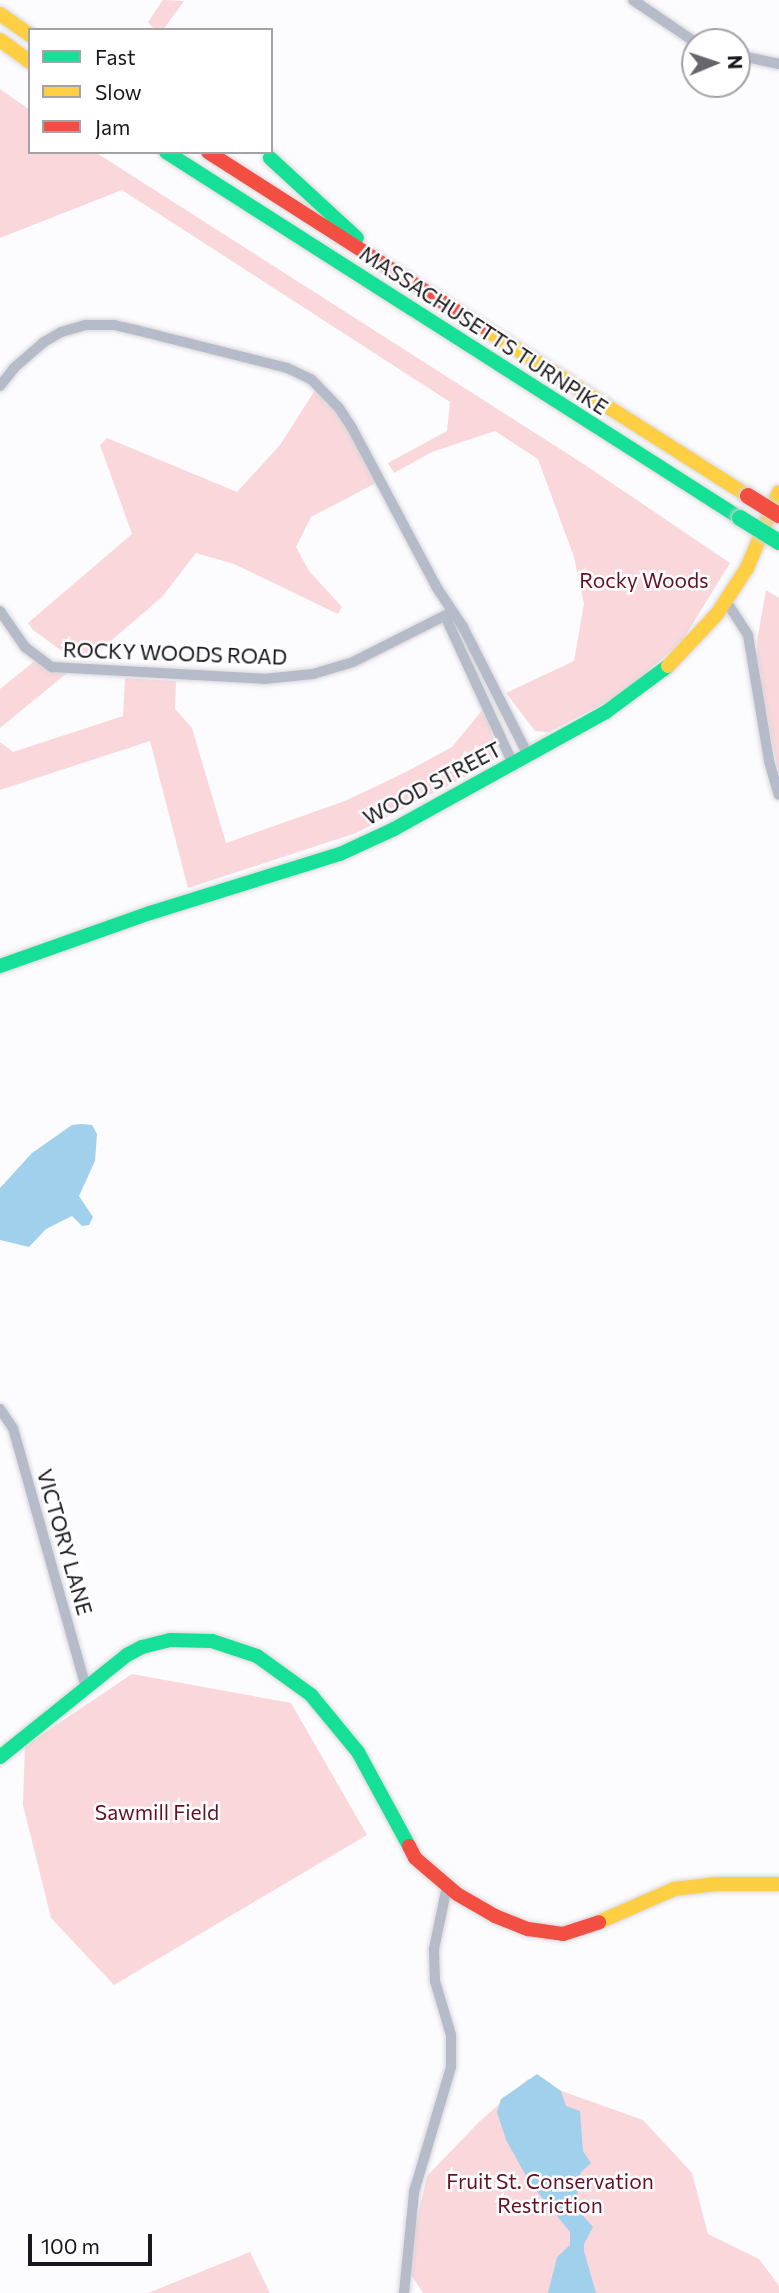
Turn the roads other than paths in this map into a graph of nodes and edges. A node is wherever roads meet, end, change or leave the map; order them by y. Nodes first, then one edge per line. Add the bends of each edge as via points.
1 (633, 0) edge
2 (0, 14) edge
3 (681, 33) edge
4 (28, 34) edge
5 (0, 40) edge
6 (751, 58) edge
7 (28, 61) edge
8 (779, 64) edge
9 (169, 154) edge
10 (211, 154) edge
11 (270, 158) dead end
12 (384, 265) junction
13 (0, 386) edge
14 (779, 492) edge
15 (779, 515) edge
16 (779, 542) edge
17 (726, 601) junction
18 (0, 611) edge
19 (449, 614) junction
20 (528, 755) junction
21 (513, 764) junction
22 (779, 795) edge
23 (0, 966) edge
24 (0, 1409) edge
25 (86, 1688) junction
26 (0, 1757) edge
27 (779, 1884) edge
28 (447, 1886) junction
29 (404, 2293) edge

1 - 3 street
2 - 4 main road
5 - 7 main road
6 - 8 street
9 - 16 main road, MASSACHUSETTS TURNPIKE, bridge
10 - 12 main road, MASSACHUSETTS TURNPIKE
11 - 12 main road
12 - 15 main road, MASSACHUSETTS TURNPIKE, bridge
13 - 19 street via 44,342 86,325 125,327 287,368 311,379 345,418
14 - 17 main road, WOOD STREET via 747,568
17 - 20 main road, WOOD STREET via 693,642 652,680 606,712
17 - 22 street via 748,635
18 - 19 street, ROCKY WOODS ROAD via 25,647 52,667 264,679 313,674 353,662
19 - 20 street
19 - 21 street
20 - 21 main road, WOOD STREET
21 - 23 main road, WOOD STREET via 340,854
24 - 25 street, VICTORY LANE via 13,1428
25 - 26 main road
25 - 28 main road via 128,1655 163,1642 212,1641 257,1656 299,1684 330,1715 367,1766 410,1851
27 - 28 main road via 674,1889 563,1934 516,1925
28 - 29 street via 434,1960 435,1981 451,2035 451,2067 414,2192

